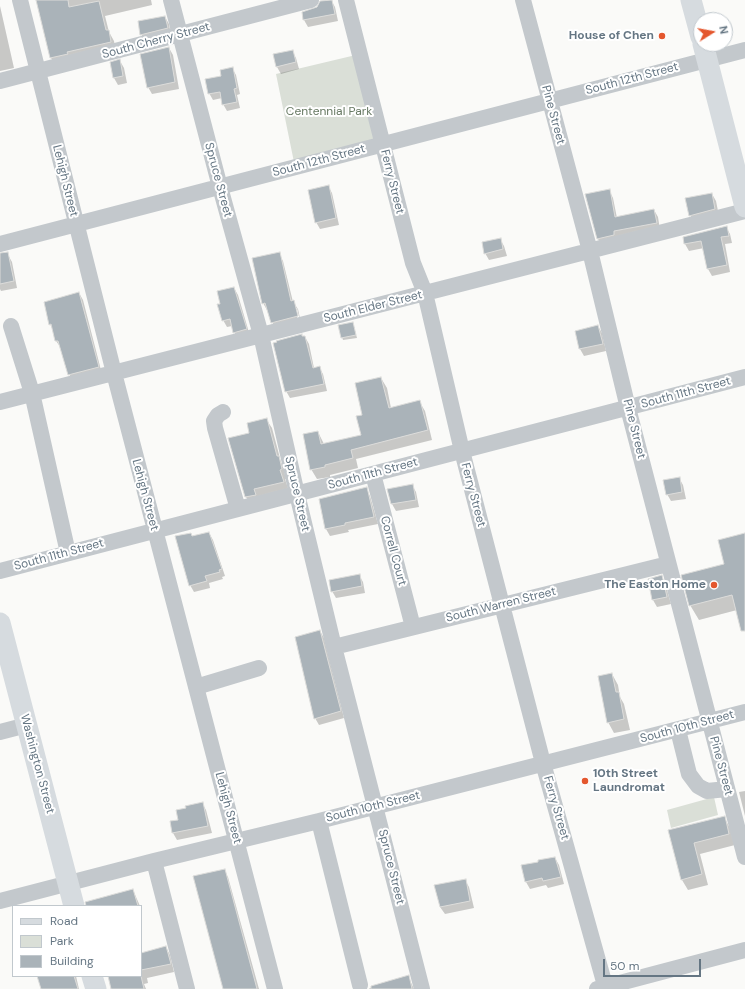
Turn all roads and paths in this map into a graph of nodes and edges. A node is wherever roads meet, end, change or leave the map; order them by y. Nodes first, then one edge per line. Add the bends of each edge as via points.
1 (20, 0) edge
2 (171, 0) edge
3 (311, 0) edge
4 (346, 0) edge
5 (523, 0) edge
6 (691, 0) edge
7 (694, 12) edge
8 (180, 34) junction
9 (745, 50) edge
10 (733, 51) edge
11 (705, 52) edge
12 (38, 71) junction
13 (0, 81) edge
14 (549, 101) junction
15 (383, 144) junction
16 (220, 187) junction
17 (745, 207) edge
18 (745, 211) edge
19 (75, 224) junction
20 (0, 244) edge
21 (590, 251) junction
22 (425, 293) junction
23 (11, 326) dead end
24 (261, 335) junction
25 (114, 373) junction
26 (745, 377) edge
27 (32, 394) junction
28 (0, 402) edge
29 (628, 408) junction
30 (223, 412) dead end
31 (462, 451) junction
32 (373, 474) junction
33 (297, 494) junction
34 (238, 509) junction
35 (155, 530) junction
36 (68, 553) junction
37 (668, 564) junction
38 (0, 570) edge
39 (502, 605) junction
40 (0, 623) edge
41 (413, 627) junction
42 (334, 647) junction
43 (259, 668) dead end
44 (196, 687) junction
45 (745, 712) edge
46 (710, 722) junction
47 (27, 725) junction
48 (678, 730) junction
49 (0, 732) edge
50 (543, 763) junction
51 (727, 789) junction
52 (376, 806) junction
53 (319, 821) junction
54 (236, 841) junction
55 (745, 857) edge
56 (154, 861) junction
57 (68, 884) junction
58 (0, 901) edge
59 (74, 905) edge
60 (745, 950) edge
61 (92, 977) edge
62 (360, 985) dead end
63 (603, 988) edge
64 (96, 989) edge
65 (187, 989) edge
66 (275, 989) edge
67 (422, 989) edge

1 - 12 street, Lehigh Street
2 - 8 street, Spruce Street
3 - 8 street, South Cherry Street
4 - 15 street, Ferry Street
5 - 14 street, Pine Street
6 - 7 main road
8 - 12 street, South Cherry Street
8 - 16 street, Spruce Street
9 - 10 street, South 12th Street
11 - 14 street, South 12th Street
11 - 17 main road
12 - 13 street, South Cherry Street
12 - 19 street, Lehigh Street
14 - 15 street, South 12th Street
14 - 21 street, Pine Street
15 - 16 street, South 12th Street
15 - 22 street, Ferry Street via 414,263
16 - 19 street, South 12th Street
16 - 24 street, Spruce Street
18 - 21 street, South Elder Street
19 - 20 street, South 12th Street
19 - 25 street, Lehigh Street
21 - 22 street, South Elder Street
21 - 29 street, Pine Street
22 - 24 street, South Elder Street
22 - 31 street, Ferry Street
23 - 27 street
24 - 25 street, South Elder Street
24 - 33 street, Spruce Street
25 - 27 street, South Elder Street
25 - 35 street, Lehigh Street
26 - 29 street, South 11th Street
27 - 28 street, South Elder Street
27 - 36 street
29 - 31 street, South 11th Street
29 - 37 street, Pine Street
30 - 34 street via 214,420 215,428
31 - 32 street, South 11th Street
31 - 39 street, Ferry Street
32 - 33 street, South 11th Street
32 - 41 street, Correll Court
33 - 34 street, South 11th Street
33 - 42 street, Spruce Street
34 - 35 street, South 11th Street
35 - 36 street, South 11th Street
35 - 44 street, Lehigh Street
36 - 38 street, South 11th Street
37 - 39 street, South Warren Street
37 - 46 street, Pine Street
39 - 41 street, South Warren Street
39 - 50 street, Ferry Street
40 - 47 main road, Washington Street
41 - 42 street, South Warren Street
42 - 52 street, Spruce Street
43 - 44 street
44 - 54 street, Lehigh Street
45 - 46 street, South 10th Street
46 - 48 street, South 10th Street
46 - 51 street, Pine Street
47 - 49 street
47 - 57 main road, Washington Street
48 - 50 street, South 10th Street
48 - 51 street via 689,774 698,786 707,791
50 - 52 street, South 10th Street
50 - 63 street, Ferry Street
51 - 55 street, Pine Street
52 - 53 street, South 10th Street
52 - 67 street, Spruce Street
53 - 54 street, South 10th Street
53 - 62 street
54 - 56 street, South 10th Street
54 - 66 street, Lehigh Street
56 - 57 street, South 10th Street
56 - 65 street
57 - 58 street, South 10th Street
57 - 59 main road, Washington Street
60 - 63 street
61 - 64 main road

